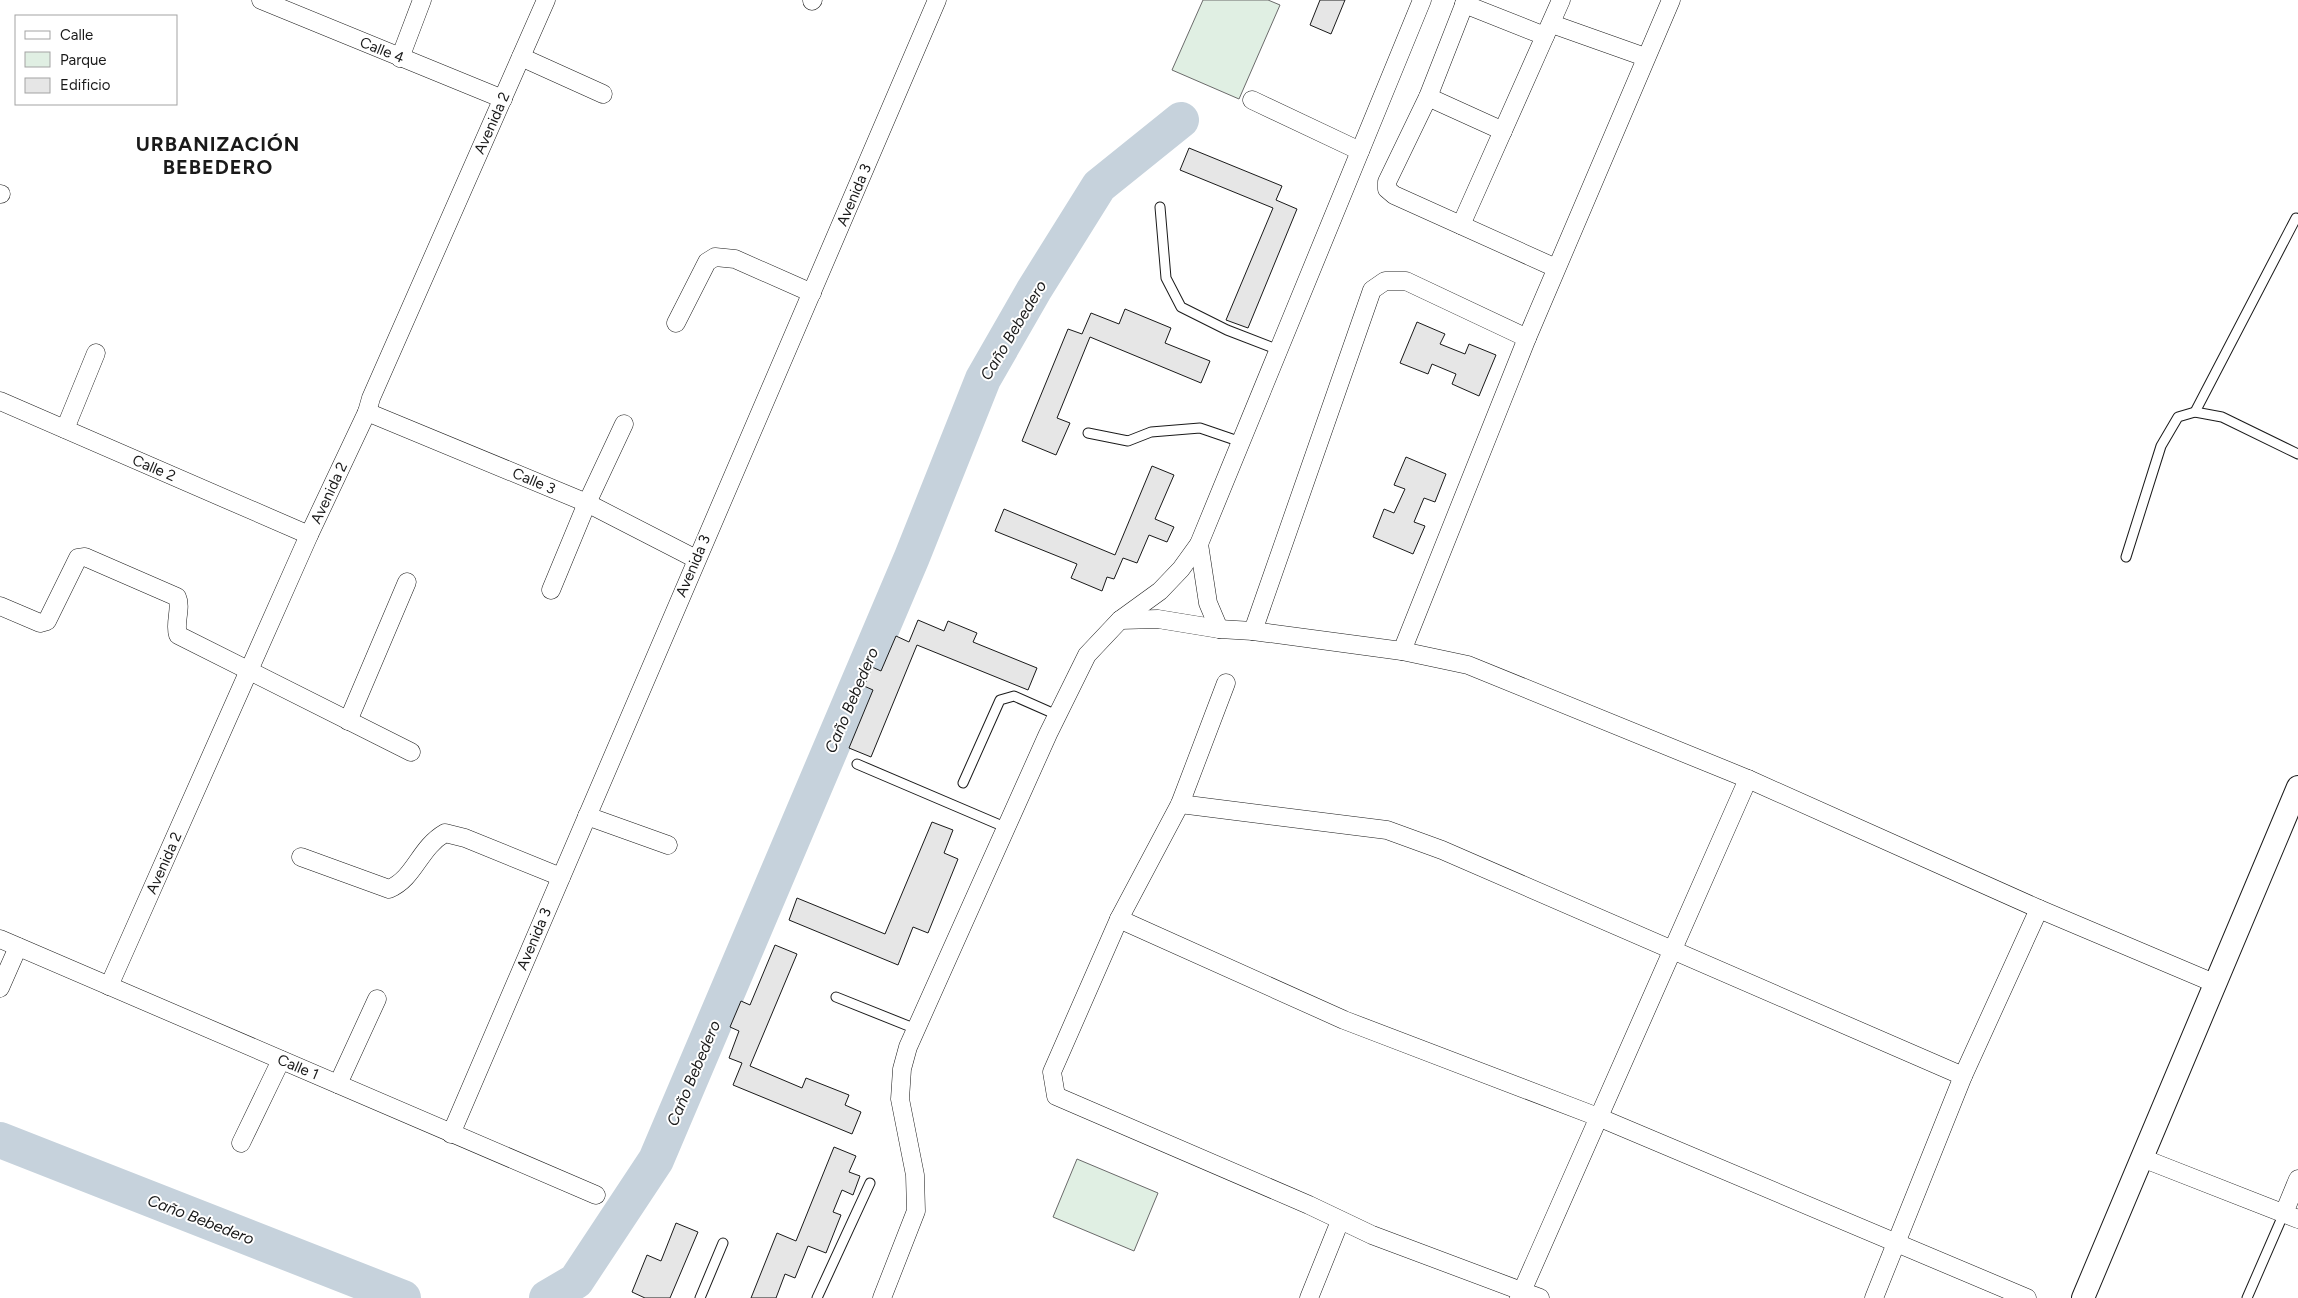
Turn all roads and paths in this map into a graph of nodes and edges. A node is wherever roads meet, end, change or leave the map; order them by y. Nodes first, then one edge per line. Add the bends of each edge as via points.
1 (261, 0) edge
2 (422, 0) edge
3 (546, 0) edge
4 (937, 0) edge
5 (1422, 0) edge
6 (1562, 0) edge
7 (1671, 0) edge
8 (1465, 2) edge
9 (1548, 30) junction
10 (521, 57) junction
11 (1645, 57) junction
12 (400, 58) junction
13 (603, 94) dead end
14 (1428, 97) junction
15 (502, 99) junction
16 (1252, 100) dead end
17 (1503, 131) junction
18 (1360, 151) junction
19 (1160, 207) dead end
20 (2296, 218) dead end
21 (1461, 225) junction
22 (1556, 268) junction
23 (812, 293) junction
24 (676, 323) dead end
25 (1527, 338) junction
26 (1279, 350) junction
27 (96, 354) dead end
28 (0, 401) edge
29 (367, 412) junction
30 (2195, 412) junction
31 (624, 424) dead end
32 (65, 429) junction
33 (1088, 433) dead end
34 (1241, 442) junction
35 (2298, 454) edge
36 (587, 503) junction
37 (309, 535) junction
38 (1199, 544) junction
39 (2126, 557) dead end
40 (696, 559) junction
41 (407, 582) dead end
42 (551, 590) dead end
43 (0, 606) edge
44 (1120, 620) junction
45 (1219, 629) junction
46 (1253, 631) junction
47 (1402, 651) junction
48 (248, 670) junction
49 (1226, 683) dead end
50 (1057, 715) junction
51 (348, 721) junction
52 (411, 752) dead end
53 (857, 764) dead end
54 (1748, 779) junction
55 (963, 783) dead end
56 (2298, 787) edge
57 (1180, 804) junction
58 (587, 816) junction
59 (1007, 828) junction
60 (668, 845) dead end
61 (301, 857) dead end
62 (561, 876) junction
63 (2039, 909) junction
64 (1119, 919) junction
65 (0, 939) edge
66 (18, 947) junction
67 (1672, 949) junction
68 (2214, 983) junction
69 (109, 986) junction
70 (0, 988) edge
71 (836, 997) dead end
72 (377, 999) dead end
73 (916, 1029) junction
74 (281, 1060) junction
75 (1963, 1076) junction
76 (338, 1084) junction
77 (1598, 1117) junction
78 (452, 1134) junction
79 (242, 1143) dead end
80 (2142, 1158) junction
81 (2298, 1180) edge
82 (870, 1183) dead end
83 (596, 1195) dead end
84 (2291, 1216) edge
85 (1340, 1221) junction
86 (723, 1243) dead end
87 (1895, 1243) junction
88 (1521, 1294) edge
89 (700, 1298) edge
90 (817, 1298) edge
91 (882, 1298) edge
92 (1309, 1298) edge
93 (1540, 1298) edge
94 (1874, 1298) edge
95 (2027, 1298) edge
96 (2083, 1298) edge
97 (2247, 1298) edge

1 - 12 street, Calle 4
2 - 12 street
3 - 10 street, Avenida 2
4 - 23 street, Avenida 3
5 - 18 street
6 - 9 street
7 - 11 street
8 - 9 street
8 - 14 street
9 - 11 street
9 - 17 street
10 - 13 street
10 - 15 street, Avenida 2
11 - 22 street
12 - 15 street, Calle 4
14 - 17 street
14 - 21 street via 1387,182 1387,190
15 - 29 street, Avenida 2
16 - 18 street
17 - 21 street
18 - 26 street
19 - 26 lane via 1166,278 1180,307
20 - 30 lane
21 - 22 street
22 - 25 street
23 - 24 street via 735,259 715,257 707,262
23 - 40 street, Avenida 3
25 - 46 street via 1406,281 1385,281 1372,290
25 - 47 street
26 - 34 street
27 - 32 street
28 - 32 street, Calle 2
29 - 36 street, Calle 3
29 - 37 street, Avenida 2
30 - 35 lane via 2222,417
30 - 39 lane via 2178,417 2161,446
31 - 36 street
32 - 37 street, Calle 2
33 - 34 lane via 1128,441 1151,432 1200,428
34 - 38 street
36 - 40 street, Calle 3
36 - 42 street
37 - 48 street, Avenida 2
38 - 44 street via 1160,591
38 - 45 street via 1208,603
40 - 58 street, Avenida 3
41 - 51 street
43 - 48 street via 40,623 47,621 78,558 85,557 177,597 178,635
44 - 45 street via 1158,619
44 - 50 street via 1088,656
45 - 46 street
46 - 47 street
47 - 54 street via 1468,665
48 - 51 street
48 - 69 street, Avenida 2
49 - 57 street
50 - 55 lane via 1014,696 1000,700
50 - 59 street
51 - 52 street
53 - 59 lane
54 - 63 street
54 - 67 street
56 - 68 street
57 - 64 street
57 - 67 street via 1388,830
58 - 60 street
58 - 62 street, Avenida 3
59 - 73 street
61 - 62 street via 389,889 401,884 433,840 444,833 465,838
62 - 78 street, Avenida 3
63 - 68 street
63 - 75 street
64 - 77 street via 1344,1020
64 - 85 street via 1052,1072 1056,1096
65 - 66 street, Calle 1
66 - 69 street, Calle 1
66 - 70 street
67 - 75 street
67 - 77 street
68 - 80 street
69 - 74 street, Calle 1
71 - 73 lane
72 - 76 street
73 - 91 street via 902,1069 900,1099 915,1175 916,1211
74 - 76 street, Calle 1
74 - 79 street
75 - 87 street
76 - 78 street, Calle 1
77 - 87 street
77 - 88 street
78 - 83 street, Calle 1
80 - 84 street
80 - 96 street
81 - 84 street
82 - 90 lane
84 - 97 lane
85 - 88 street
85 - 92 street
86 - 89 lane
87 - 94 street
87 - 95 street
88 - 93 street

